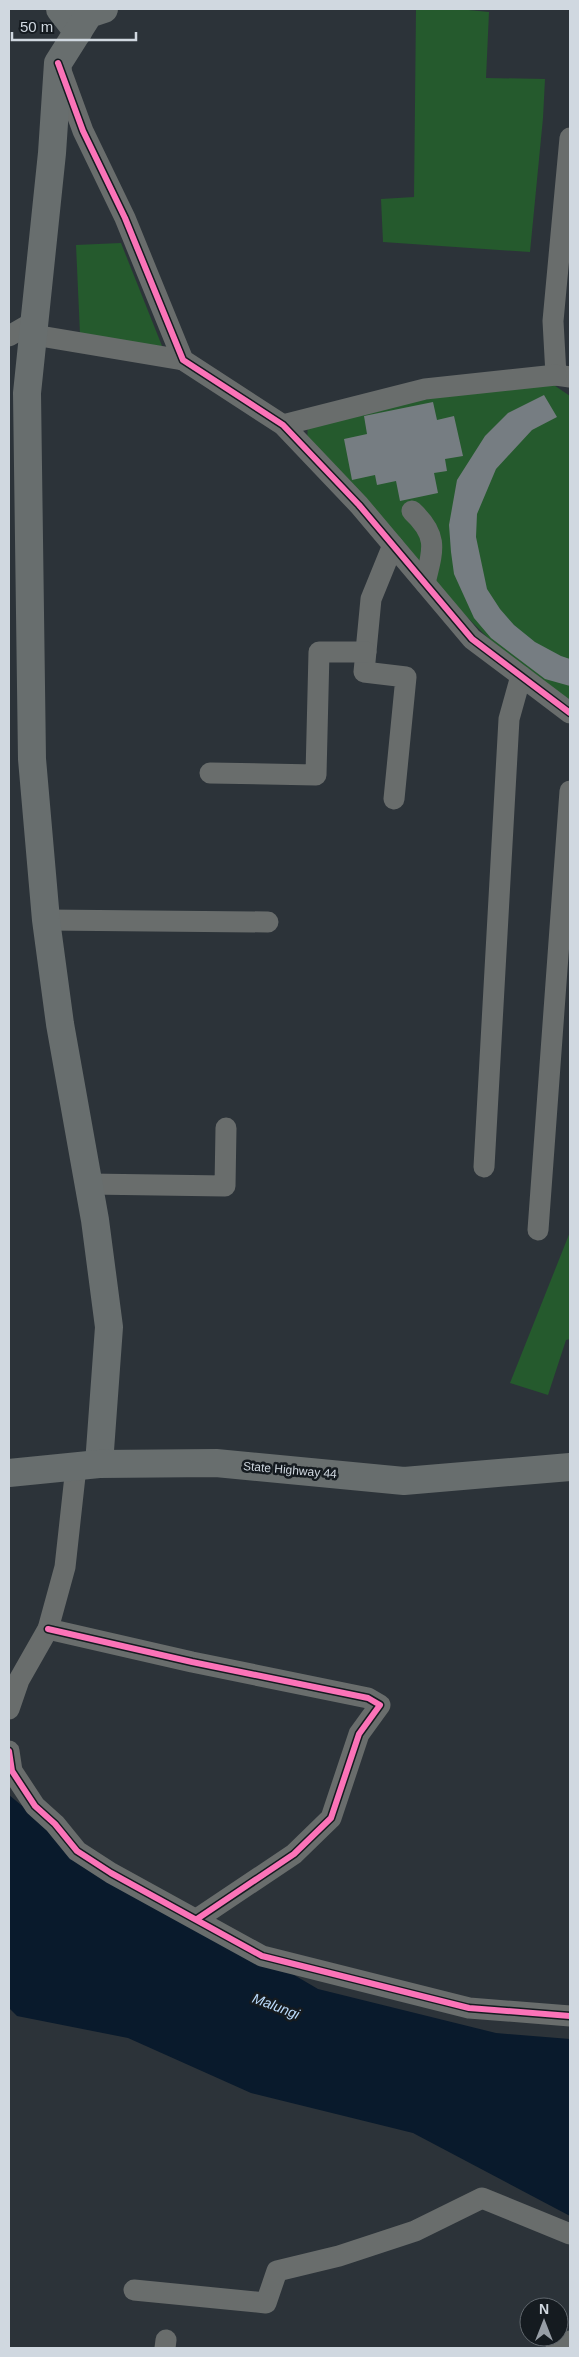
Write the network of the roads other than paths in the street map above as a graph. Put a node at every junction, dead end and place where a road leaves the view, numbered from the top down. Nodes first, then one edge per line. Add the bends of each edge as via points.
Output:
1 (60, 9) edge
2 (104, 9) edge
3 (78, 32) junction
4 (58, 63) junction
5 (570, 138) edge
6 (26, 331) edge
7 (182, 360) junction
8 (563, 376) edge
9 (284, 425) junction
10 (412, 510) dead end
11 (393, 545) junction
12 (425, 583) junction
13 (366, 652) junction
14 (521, 676) junction
15 (570, 713) edge
16 (210, 773) dead end
17 (570, 791) edge
18 (394, 799) dead end
19 (46, 920) junction
20 (268, 922) dead end
21 (226, 1128) dead end
22 (484, 1166) dead end
23 (88, 1184) junction
24 (538, 1230) dead end
25 (88, 1466) junction
26 (570, 1467) edge
27 (9, 1473) edge
28 (48, 1629) junction
29 (9, 1709) edge
30 (9, 1751) edge
31 (197, 1919) junction
32 (570, 2016) edge
33 (570, 2234) edge
34 (134, 2290) dead end
35 (570, 2341) edge
36 (556, 2348) edge

1 - 3 main road
2 - 3 main road via 89,14
3 - 4 main road
4 - 6 main road via 52,153
4 - 7 street via 83,131 125,218
5 - 8 street via 553,321
6 - 7 street
6 - 19 main road via 32,759
7 - 9 street
8 - 9 street via 425,389
9 - 11 street
10 - 12 street via 431,534 431,558
11 - 12 street
11 - 13 street via 371,599
12 - 14 street via 472,639
13 - 16 street via 319,652 316,775
13 - 18 street via 364,672 406,678
14 - 15 street
14 - 22 street via 509,719
17 - 24 street
19 - 20 street
19 - 23 main road via 60,1024
21 - 23 street via 226,1186
23 - 25 main road via 109,1327
25 - 26 main road, State Highway 44 via 216,1463 404,1481
25 - 27 main road, State Highway 44
25 - 28 street
28 - 29 street via 19,1680
28 - 31 street via 368,1698 380,1705 359,1734 331,1818 294,1854
30 - 31 street via 12,1771 35,1806 77,1851
31 - 32 street via 262,1956 469,2008
33 - 34 street via 482,2198 416,2231 339,2256 277,2271 266,2303
35 - 36 street

